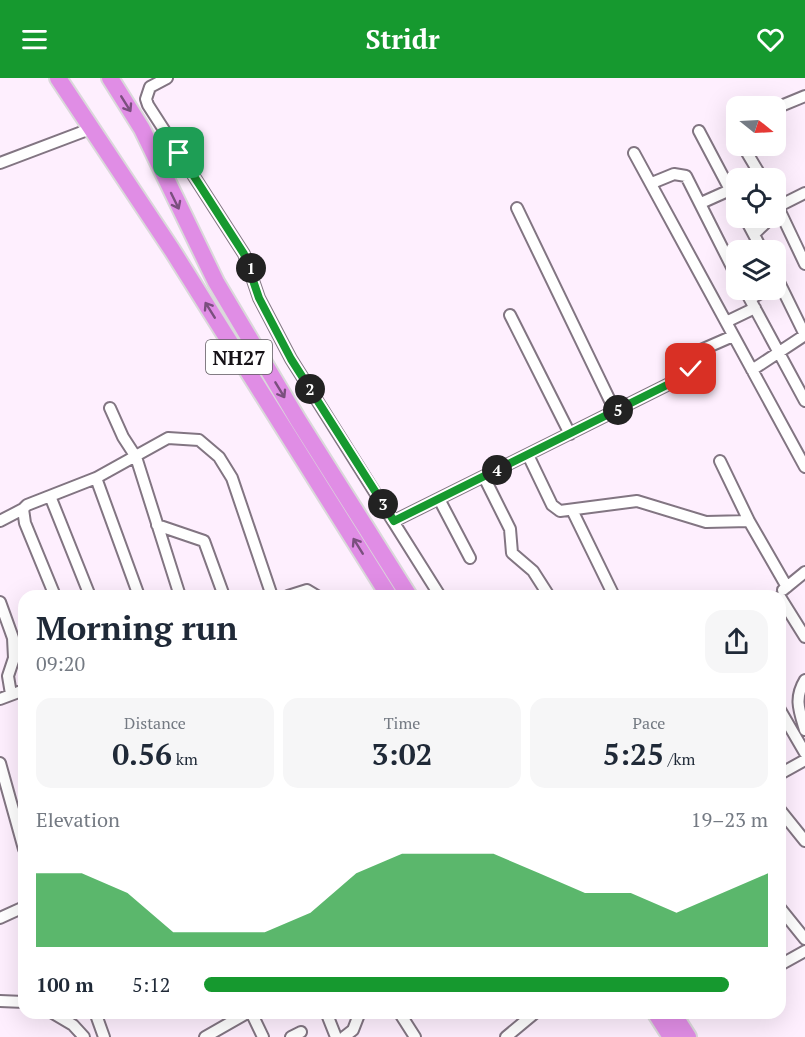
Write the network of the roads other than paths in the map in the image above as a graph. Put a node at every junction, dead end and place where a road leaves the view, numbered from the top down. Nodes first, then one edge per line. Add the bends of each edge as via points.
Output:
1 (58, 78) edge
2 (110, 78) edge
3 (167, 78) edge
4 (805, 96) edge
5 (786, 104) edge
6 (88, 125) junction
7 (699, 131) dead end
8 (634, 153) dead end
9 (0, 163) edge
10 (726, 182) edge
11 (652, 183) junction
12 (726, 192) edge
13 (805, 193) edge
14 (701, 202) junction
15 (786, 202) edge
16 (517, 208) dead end
17 (786, 227) edge
18 (751, 228) edge
19 (760, 228) edge
20 (754, 234) junction
21 (757, 240) edge
22 (726, 256) edge
23 (805, 264) edge
24 (786, 298) edge
25 (749, 300) edge
26 (751, 300) edge
27 (510, 315) dead end
28 (726, 322) junction
29 (805, 335) edge
30 (733, 336) junction
31 (779, 353) junction
32 (752, 370) junction
33 (805, 401) edge
34 (110, 408) dead end
35 (615, 411) junction
36 (570, 434) junction
37 (528, 455) junction
38 (136, 457) junction
39 (720, 461) dead end
40 (804, 461) edge
41 (484, 477) junction
42 (96, 478) junction
43 (50, 496) junction
44 (439, 499) junction
45 (23, 509) junction
46 (572, 510) junction
47 (0, 521) edge
48 (394, 521) junction
49 (748, 521) junction
50 (157, 525) junction
51 (470, 558) dead end
52 (805, 572) edge
53 (53, 590) edge
54 (88, 590) edge
55 (137, 590) edge
56 (178, 590) edge
57 (222, 590) edge
58 (270, 590) edge
59 (385, 590) edge
60 (405, 590) edge
61 (436, 590) edge
62 (545, 590) edge
63 (611, 590) edge
64 (778, 590) edge
65 (785, 590) edge
66 (0, 602) edge
67 (786, 604) edge
68 (805, 637) edge
69 (805, 680) edge
70 (18, 692) edge
71 (11, 694) junction
72 (0, 699) edge
73 (786, 721) edge
74 (805, 730) edge
75 (805, 754) edge
76 (0, 763) edge
77 (786, 769) edge
78 (786, 818) edge
79 (18, 828) edge
80 (805, 841) edge
81 (18, 910) edge
82 (786, 915) edge
83 (0, 918) edge
84 (805, 920) edge
85 (798, 930) junction
86 (805, 939) edge
87 (805, 951) edge
88 (786, 962) edge
89 (0, 1001) edge
90 (18, 1002) edge
91 (64, 1019) edge
92 (98, 1019) edge
93 (237, 1019) edge
94 (254, 1019) edge
95 (329, 1019) edge
96 (358, 1019) edge
97 (403, 1019) edge
98 (528, 1019) edge
99 (659, 1019) edge
100 (676, 1019) edge
101 (84, 1037) edge
102 (104, 1037) edge
103 (205, 1037) edge
104 (263, 1037) edge
105 (336, 1037) edge
106 (344, 1037) edge
107 (415, 1037) edge
108 (506, 1037) edge
109 (670, 1037) edge
110 (688, 1037) edge

1 - 6 highway, NH27
2 -> 60 highway, NH27 via 142,129 216,282
3 - 48 street via 150,87 148,105 244,254 259,298 291,359
4 - 5 street
6 - 9 street
59 -> 6 highway, NH27 via 172,250
7 - 10 street
8 - 11 street
11 - 14 street via 680,173 690,181
11 - 28 street
12 - 14 street
13 - 15 street
14 - 22 street
16 - 35 street
17 - 23 street
18 - 20 street
19 - 20 street
20 - 21 street
24 - 29 street
25 - 28 street
26 - 31 street
27 - 36 street
28 - 30 street
29 - 31 street
30 - 32 street
30 - 35 street via 701,350 688,374
31 - 32 street
31 - 33 street
32 - 40 street
34 - 38 street
35 - 36 street
36 - 37 street
37 - 41 street
37 - 46 street via 552,505 560,511
38 - 42 street
38 - 50 street
38 - 58 street via 168,438 199,440 212,449 232,478
39 - 49 street
41 - 44 street
41 - 62 street via 510,529 513,553
42 - 43 street
42 - 55 street
43 - 45 street
43 - 54 street
44 - 48 street
44 - 51 street
45 - 47 street
45 - 53 street
46 - 49 street via 637,501 706,522
46 - 63 street
48 - 61 street
49 - 64 street
50 - 56 street
50 - 57 street via 204,542
52 - 65 street
66 - 71 street via 13,638 14,658 8,676
67 - 68 street
69 - 74 street via 797,702
70 - 71 street
71 - 72 street
73 - 75 street
75 - 77 street
76 - 79 street
78 - 80 street
81 - 83 street
82 - 85 street
84 - 85 street
85 - 86 street
87 - 88 street
89 - 90 street
91 - 101 street
92 - 102 street
93 - 103 street
94 - 104 street
95 - 105 street
96 - 106 street via 354,1030
97 - 107 street
98 - 108 street
99 - 109 highway
100 - 110 highway

